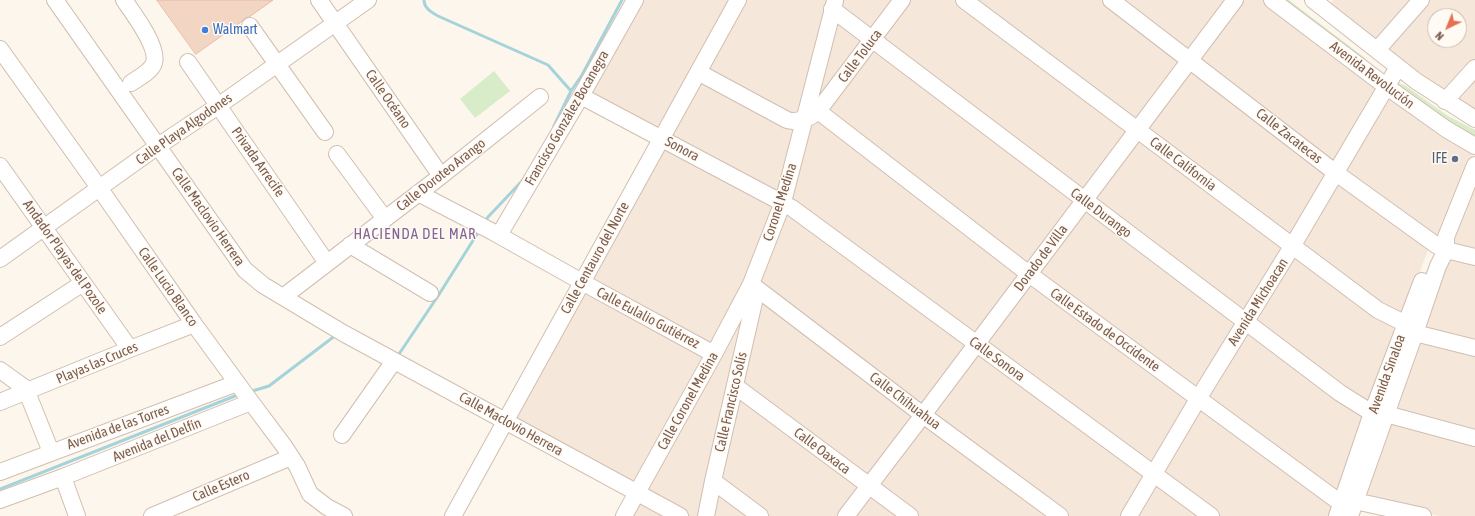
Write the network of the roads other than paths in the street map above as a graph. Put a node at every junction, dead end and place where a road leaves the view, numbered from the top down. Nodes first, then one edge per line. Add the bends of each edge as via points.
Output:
1 (55, 0) edge
2 (124, 0) edge
3 (319, 0) edge
4 (368, 0) edge
5 (635, 0) edge
6 (738, 0) edge
7 (902, 0) edge
8 (964, 0) edge
9 (1111, 0) edge
10 (1236, 0) edge
11 (1272, 0) edge
12 (1421, 0) edge
13 (1321, 2) edge
14 (833, 5) edge
15 (335, 24) junction
16 (250, 26) dead end
17 (872, 40) junction
18 (0, 50) edge
19 (1377, 50) junction
20 (1190, 60) junction
21 (188, 62) dead end
22 (276, 65) junction
23 (1398, 67) junction
24 (1475, 68) edge
25 (698, 72) junction
26 (131, 83) dead end
27 (1387, 87) junction
28 (581, 96) junction
29 (540, 97) dead end
30 (1445, 101) junction
31 (218, 106) junction
32 (811, 115) junction
33 (1475, 119) edge
34 (1137, 129) junction
35 (325, 132) dead end
36 (661, 138) junction
37 (158, 146) junction
38 (1475, 146) edge
39 (337, 154) dead end
40 (1475, 165) edge
41 (0, 166) edge
42 (1336, 173) junction
43 (441, 176) junction
44 (100, 189) junction
45 (418, 193) junction
46 (1084, 201) junction
47 (783, 202) junction
48 (385, 219) junction
49 (44, 228) junction
50 (491, 230) junction
51 (1442, 244) junction
52 (350, 245) junction
53 (1293, 245) junction
54 (1475, 257) edge
55 (0, 259) edge
56 (328, 263) junction
57 (1029, 274) junction
58 (582, 282) junction
59 (83, 283) junction
60 (754, 286) junction
61 (430, 293) dead end
62 (284, 296) junction
63 (1246, 321) junction
64 (194, 324) junction
65 (1410, 328) junction
66 (0, 337) edge
67 (977, 344) junction
68 (1475, 348) edge
69 (130, 349) junction
70 (714, 354) junction
71 (394, 360) junction
72 (0, 370) edge
73 (237, 383) junction
74 (735, 386) junction
75 (28, 392) junction
76 (1198, 399) junction
77 (0, 402) edge
78 (250, 402) junction
79 (1379, 414) junction
80 (923, 415) junction
81 (505, 421) junction
82 (342, 435) dead end
83 (1475, 438) edge
84 (51, 452) junction
85 (292, 457) junction
86 (0, 472) edge
87 (1155, 474) junction
88 (63, 477) junction
89 (713, 481) junction
90 (869, 486) junction
91 (637, 493) junction
92 (0, 500) edge
93 (1346, 509) edge
94 (77, 516) edge
95 (152, 516) edge
96 (344, 516) edge
97 (453, 516) edge
98 (624, 516) edge
99 (680, 516) edge
100 (706, 516) edge
101 (760, 516) edge
102 (846, 516) edge
103 (910, 516) edge
104 (1060, 516) edge
105 (1129, 516) edge
106 (1211, 516) edge
107 (1423, 516) edge

1 - 37 street, Calle Maclovio Herrera
2 - 26 street via 154,52 154,63 147,72
3 - 15 street, Calle Océano
4 - 15 street, Calle Playa Algodones
5 - 28 street, Francisco González Bocanegra
6 - 25 street, Calle Centauro del Norte
7 - 17 street, Calle Toluca
8 - 34 street, Calle California
9 - 20 street, Calle Zacatecas
10 - 20 street, Dorado de Villa
11 - 27 street, Avenida Revolución
12 - 19 street
13 - 19 street, Avenida Revolución
14 - 17 street, Calle Durango
14 - 32 street
15 - 22 street, Calle Playa Algodones
15 - 43 street, Calle Océano
16 - 22 street
17 - 32 street, Calle Toluca
17 - 46 street, Calle Durango
18 - 44 street, Calle Lucio Blanco
19 - 23 street, Avenida Revolución
20 - 34 street, Dorado de Villa
20 - 42 street, Calle Zacatecas
21 - 31 street, Privada Arrecife
22 - 31 street, Calle Playa Algodones
22 - 35 street
23 - 27 street, Avenida Michoacan
23 - 30 street, Avenida Revolución
24 - 30 street
25 - 32 street via 787,120 795,121
25 - 36 street, Calle Centauro del Norte
27 - 38 street, Avenida Revolución via 1446,129
27 - 42 street, Avenida Michoacan
28 - 36 street, Sonora
28 - 50 street, Francisco González Bocanegra
29 - 43 street, Calle Doroteo Arango
30 - 33 street, Avenida Revolución
31 - 37 street, Calle Playa Algodones
31 - 56 street, Privada Arrecife
32 - 47 street, Coronel Medina
32 - 57 street, Calle Estado de Occidente
34 - 46 street, Dorado de Villa
34 - 53 street, Calle California
36 - 47 street, Sonora
36 - 58 street, Calle Centauro del Norte
37 - 44 street, Calle Playa Algodones
37 - 62 street, Calle Maclovio Herrera via 245,270 257,281
39 - 48 street
40 - 51 street, Avenida Sinaloa
41 - 49 street, Andador Playas del Pozole
42 - 51 street, Calle Zacatecas
42 - 53 street, Avenida Michoacan
43 - 45 street, Calle Doroteo Arango
44 - 49 street, Calle Playa Algodones
44 - 64 street, Calle Lucio Blanco
45 - 48 street, Calle Doroteo Arango
45 - 50 street, Calle Eulalio Gutiérrez
46 - 57 street, Dorado de Villa
46 - 63 street, Calle Durango
47 - 60 street, Coronel Medina
47 - 67 street, Calle Sonora
48 - 52 street, Calle Doroteo Arango
49 - 55 street, Calle Playa Algodones
49 - 59 street, Andador Playas del Pozole
50 - 58 street, Calle Eulalio Gutiérrez
51 - 54 street, Calle Zacatecas
51 - 65 street, Avenida Sinaloa
52 - 56 street, Calle Doroteo Arango
52 - 61 street
53 - 63 street, Avenida Michoacan
53 - 65 street, Calle California via 1378,310
56 - 62 street, Calle Doroteo Arango
57 - 67 street, Dorado de Villa
57 - 76 street, Calle Estado de Occidente
58 - 70 street, Calle Eulalio Gutiérrez
58 - 81 street, Calle Centauro del Norte
59 - 66 street
59 - 69 street, Andador Playas del Pozole
60 - 70 street, Calle Coronel Medina
60 - 74 street, Calle Francisco Solís
60 - 80 street, Calle Chihuahua
62 - 71 street, Calle Maclovio Herrera via 338,330
63 - 76 street, Avenida Michoacan
63 - 79 street, Calle Durango via 1340,393
64 - 69 street, Playas las Cruces
64 - 73 street, Calle Lucio Blanco
65 - 68 street, Calle California
65 - 79 street, Avenida Sinaloa
67 - 80 street, Dorado de Villa
67 - 87 street, Calle Sonora
69 - 75 street, Playas las Cruces
70 - 91 street, Calle Coronel Medina
71 - 81 street, Calle Maclovio Herrera
71 - 82 street
72 - 75 street
73 - 78 street, Calle Lucio Blanco
73 - 84 street, Avenida de las Torres
74 - 89 street, Calle Francisco Solís
74 - 90 street, Calle Oaxaca
75 - 77 street, Playas las Cruces
75 - 84 street
76 - 87 street, Avenida Michoacan
76 - 93 street, Calle Estado de Occidente
78 - 85 street, Calle Lucio Blanco
78 - 88 street, Avenida del Delfín
79 - 83 street, Calle Durango
79 - 93 street, Avenida Sinaloa
80 - 90 street, Dorado de Villa
80 - 104 street, Calle Chihuahua
81 - 91 street, Calle Maclovio Herrera
81 - 97 street, Calle Centauro del Norte
84 - 86 street, Avenida de las Torres
85 - 95 street, Calle Estero
85 - 96 street, Calle Lucio Blanco via 310,494
87 - 105 street, Avenida Michoacan
87 - 106 street, Calle Sonora
88 - 92 street
88 - 94 street
89 - 100 street, Calle Francisco Solís
89 - 101 street
90 - 102 street, Dorado de Villa
90 - 103 street, Calle Oaxaca
91 - 98 street, Calle Coronel Medina
91 - 99 street, Calle Maclovio Herrera
93 - 107 street, Calle Estado de Occidente

